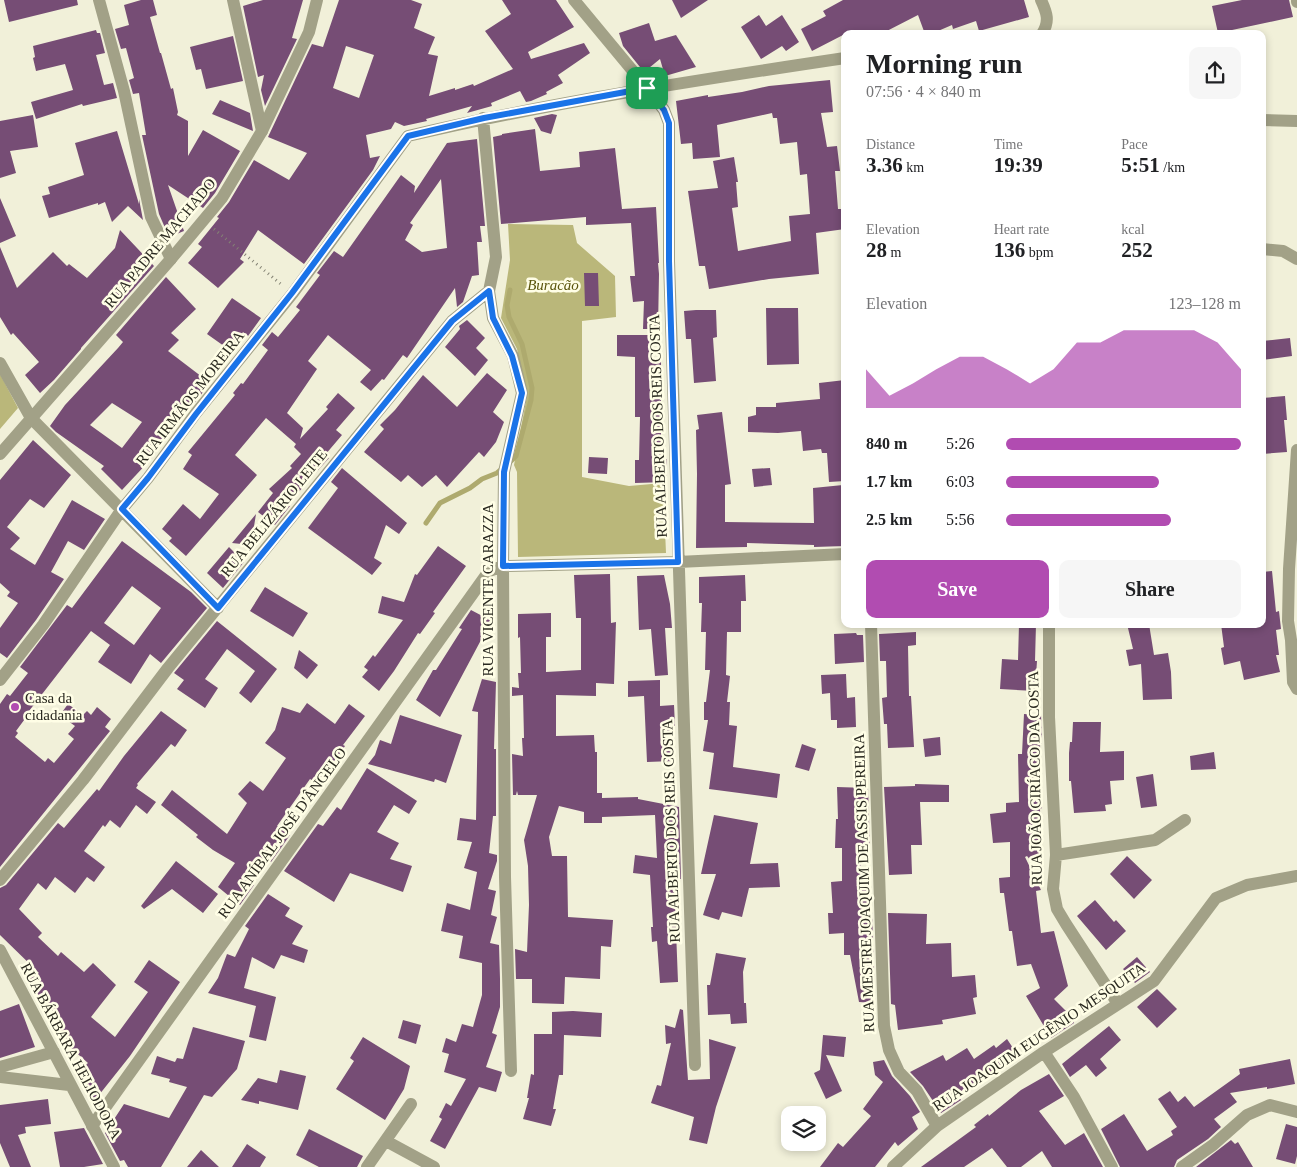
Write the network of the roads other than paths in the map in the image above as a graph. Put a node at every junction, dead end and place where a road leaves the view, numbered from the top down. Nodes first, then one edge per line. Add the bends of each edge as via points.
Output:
1 (99, 0) edge
2 (233, 0) edge
3 (317, 0) edge
4 (574, 0) edge
5 (1041, 0) edge
6 (1044, 30) edge
7 (841, 59) edge
8 (647, 88) junction
9 (484, 118) junction
10 (1266, 120) edge
11 (1297, 121) edge
12 (262, 131) junction
13 (1266, 249) edge
14 (171, 259) junction
15 (1297, 259) edge
16 (489, 291) junction
17 (0, 363) edge
18 (31, 418) junction
19 (1297, 450) edge
20 (0, 454) edge
21 (122, 509) junction
22 (841, 554) edge
23 (678, 562) junction
24 (503, 566) junction
25 (218, 608) junction
26 (871, 628) edge
27 (1049, 628) edge
28 (1294, 640) edge
29 (0, 680) edge
30 (1297, 689) edge
31 (1185, 820) dead end
32 (1056, 855) junction
33 (1297, 876) edge
34 (0, 880) edge
35 (0, 950) edge
36 (1118, 1004) junction
37 (54, 1052) junction
38 (1044, 1052) junction
39 (695, 1064) dead end
40 (0, 1067) edge
41 (510, 1071) dead end
42 (0, 1077) edge
43 (69, 1085) junction
44 (411, 1104) dead end
45 (1297, 1112) edge
46 (92, 1126) junction
47 (937, 1126) junction
48 (386, 1141) junction
49 (114, 1167) edge
50 (367, 1167) edge
51 (434, 1167) edge
52 (893, 1167) edge
53 (1112, 1167) edge
54 (1182, 1167) edge

1 - 14 street via 124,91 151,217
2 - 12 street
3 - 12 street, RUA PADRE MACHADO via 309,32
4 - 8 street, RUA ALBERTO DOS REIS COSTA
5 - 6 street via 1048,18
7 - 8 street
8 - 9 street
8 - 23 street, RUA ALBERTO DOS REIS COSTA via 664,110 669,123 669,261
9 - 16 street, RUA VICENTE CARAZZA via 496,257
9 - 21 street, RUA IRMÃOS MOREIRA via 408,136 292,293
10 - 11 street
12 - 14 street, RUA PADRE MACHADO via 222,198
13 - 15 street via 1283,251
14 - 18 street, RUA PADRE MACHADO
16 - 24 street, RUA VICENTE CARAZZA via 493,318 512,356 522,393 504,472
16 - 25 street, RUA BELIZÁRIO LEITE via 452,321
17 - 18 street
18 - 20 street, RUA PADRE MACHADO
18 - 21 street
19 - 28 street via 1288,621
21 - 25 street
21 - 29 street, RUA IRMÃOS MOREIRA via 43,625
22 - 23 street
23 - 24 street
23 - 39 street, RUA ALBERTO DOS REIS COSTA
24 - 41 street, RUA VICENTE CARAZZA
24 - 46 street, RUA ANÍBAL JOSÉ D'ÂNGELO via 489,571
25 - 34 street, RUA BELIZÁRIO LEITE
26 - 47 street, RUA MESTRE JOAQUIM DE ASSIS PEREIRA via 884,1026 889,1050 899,1072 917,1090
27 - 32 street, RUA JOÃO CIRÍACO DA COSTA via 1049,717
28 - 30 street via 1293,682
31 - 32 street via 1155,840
32 - 36 street, RUA JOÃO CIRÍACO DA COSTA via 1053,889 1057,909
33 - 36 street, RUA JOAQUIM EUGÊNIO MESQUITA via 1247,885 1216,898 1154,981
35 - 37 street, RUA BÁRBARA HELIODORA
36 - 38 street, RUA JOAQUIM EUGÊNIO MESQUITA
37 - 40 street
37 - 43 street, RUA BÁRBARA HELIODORA
38 - 47 street, RUA JOAQUIM EUGÊNIO MESQUITA
38 - 53 street via 1074,1097
42 - 43 street
43 - 46 street, RUA BÁRBARA HELIODORA
44 - 48 street
45 - 54 street via 1270,1105 1247,1115
46 - 49 street, RUA BÁRBARA HELIODORA
47 - 52 street, RUA JOAQUIM EUGÊNIO MESQUITA
48 - 50 street
48 - 51 street

